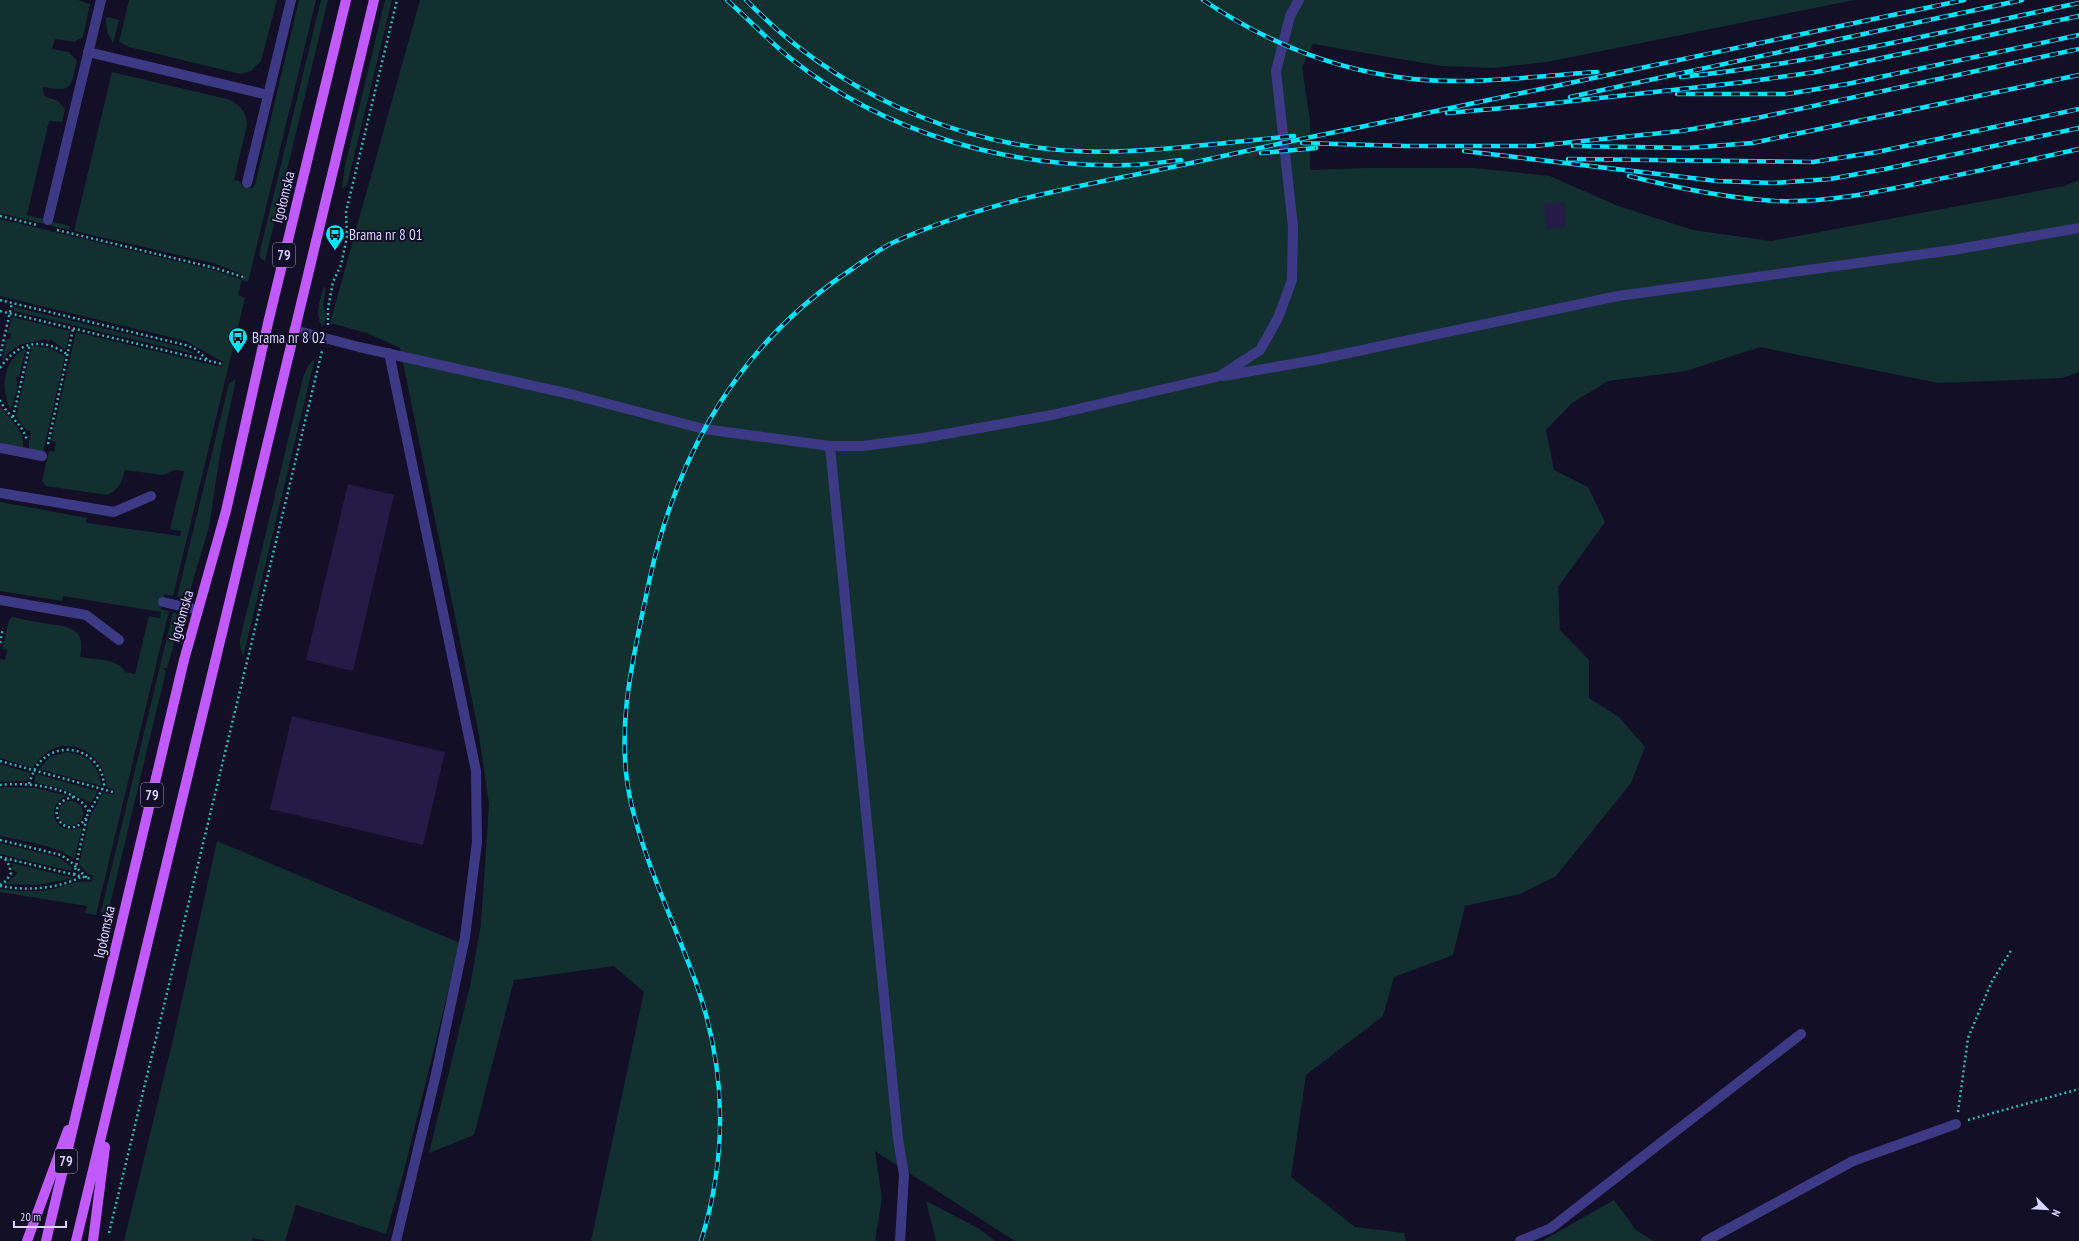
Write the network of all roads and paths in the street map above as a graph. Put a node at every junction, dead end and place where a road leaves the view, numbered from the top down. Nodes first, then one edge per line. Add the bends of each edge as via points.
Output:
1 (101, 0) edge
2 (291, 0) edge
3 (346, 0) edge
4 (374, 0) edge
5 (397, 0) edge
6 (1300, 0) edge
7 (88, 52) junction
8 (268, 95) junction
9 (247, 183) dead end
10 (0, 216) edge
11 (47, 225) junction
12 (2079, 228) edge
13 (243, 277) dead end
14 (0, 300) edge
15 (12, 303) junction
16 (0, 311) edge
17 (10, 314) junction
18 (74, 329) junction
19 (294, 330) junction
20 (328, 331) dead end
21 (30, 344) junction
22 (322, 352) dead end
23 (389, 353) junction
24 (68, 355) junction
25 (0, 356) edge
26 (209, 361) junction
27 (222, 364) dead end
28 (0, 368) edge
29 (1220, 376) junction
30 (0, 400) edge
31 (13, 417) junction
32 (830, 446) junction
33 (0, 448) edge
34 (26, 453) junction
35 (42, 456) joint
36 (0, 493) edge
37 (151, 496) dead end
38 (0, 600) edge
39 (163, 602) dead end
40 (198, 610) junction
41 (3, 628) dead end
42 (119, 640) dead end
43 (0, 643) edge
44 (0, 761) edge
45 (34, 771) junction
46 (29, 784) junction
47 (0, 785) edge
48 (103, 790) junction
49 (113, 792) dead end
50 (74, 797) junction
51 (89, 812) junction
52 (87, 816) junction
53 (0, 840) edge
54 (0, 857) edge
55 (4, 858) junction
56 (76, 866) junction
57 (74, 875) junction
58 (82, 877) junction
59 (87, 878) junction
60 (92, 880) dead end
61 (0, 886) edge
62 (2012, 949) dead end
63 (1801, 1034) dead end
64 (86, 1081) junction
65 (114, 1086) junction
66 (2079, 1089) edge
67 (1956, 1124) junction
68 (27, 1241) edge
69 (46, 1241) edge
70 (76, 1241) edge
71 (93, 1241) edge
72 (108, 1241) edge
73 (396, 1241) edge
74 (900, 1241) edge
75 (1520, 1241) edge
76 (1706, 1241) edge

1 - 7 lane
2 - 8 lane
3 - 40 main road, Igołomska / 79 via 261,352 226,511
4 - 19 main road, 79
5 - 20 path via 346,212 347,237 341,265 333,282 328,308
6 - 29 lane via 1290,16 1276,71 1293,227 1292,280 1278,318 1260,350
7 - 8 lane
7 - 11 lane
8 - 9 lane
10 - 11 path
11 - 13 path
12 - 29 lane via 1953,250 1618,296 1315,360
14 - 15 path
15 - 17 path
15 - 26 path via 185,344
16 - 17 path
17 - 18 path
17 - 25 path
18 - 24 path
18 - 26 path
19 - 23 lane
19 - 65 main road, 79
21 - 24 path via 49,345
21 - 28 path via 14,351
21 - 31 path
22 - 72 path
23 - 32 lane via 570,394 704,429
23 - 73 lane via 476,771 477,842 465,938
24 - 35 path via 45,456
26 - 27 path
29 - 32 lane via 1052,415 923,438 863,446
30 - 31 path
31 - 34 path via 25,434
32 - 74 lane via 897,1131 904,1175
33 - 34 lane
34 - 35 lane
36 - 37 lane via 114,512
38 - 42 lane via 86,615
39 - 40 lane
40 - 64 main road, Igołomska / 79 via 136,860
41 - 43 path
44 - 45 path
45 - 46 path
45 - 48 path
45 - 48 path via 43,759 55,752 70,749 80,751 98,766 103,779
46 - 47 path
46 - 50 path via 54,789
48 - 49 path
48 - 51 path
50 - 51 path via 84,804
50 - 52 path via 59,805 56,812 58,820 64,826 73,828 82,823
51 - 52 path
52 - 56 path
53 - 56 path via 61,855
54 - 55 path
55 - 57 path
55 - 61 path via 11,873
56 - 57 path
56 - 59 path
57 - 58 path
58 - 59 path
58 - 61 path via 68,883 41,888 19,889
59 - 60 path
62 - 67 path via 1992,981 1968,1038
63 - 75 lane via 1551,1228
64 - 68 main road
64 - 69 main road, Igołomska / 79
65 - 70 main road, 79
65 - 71 main road
66 - 67 path
67 - 76 lane via 1853,1161

